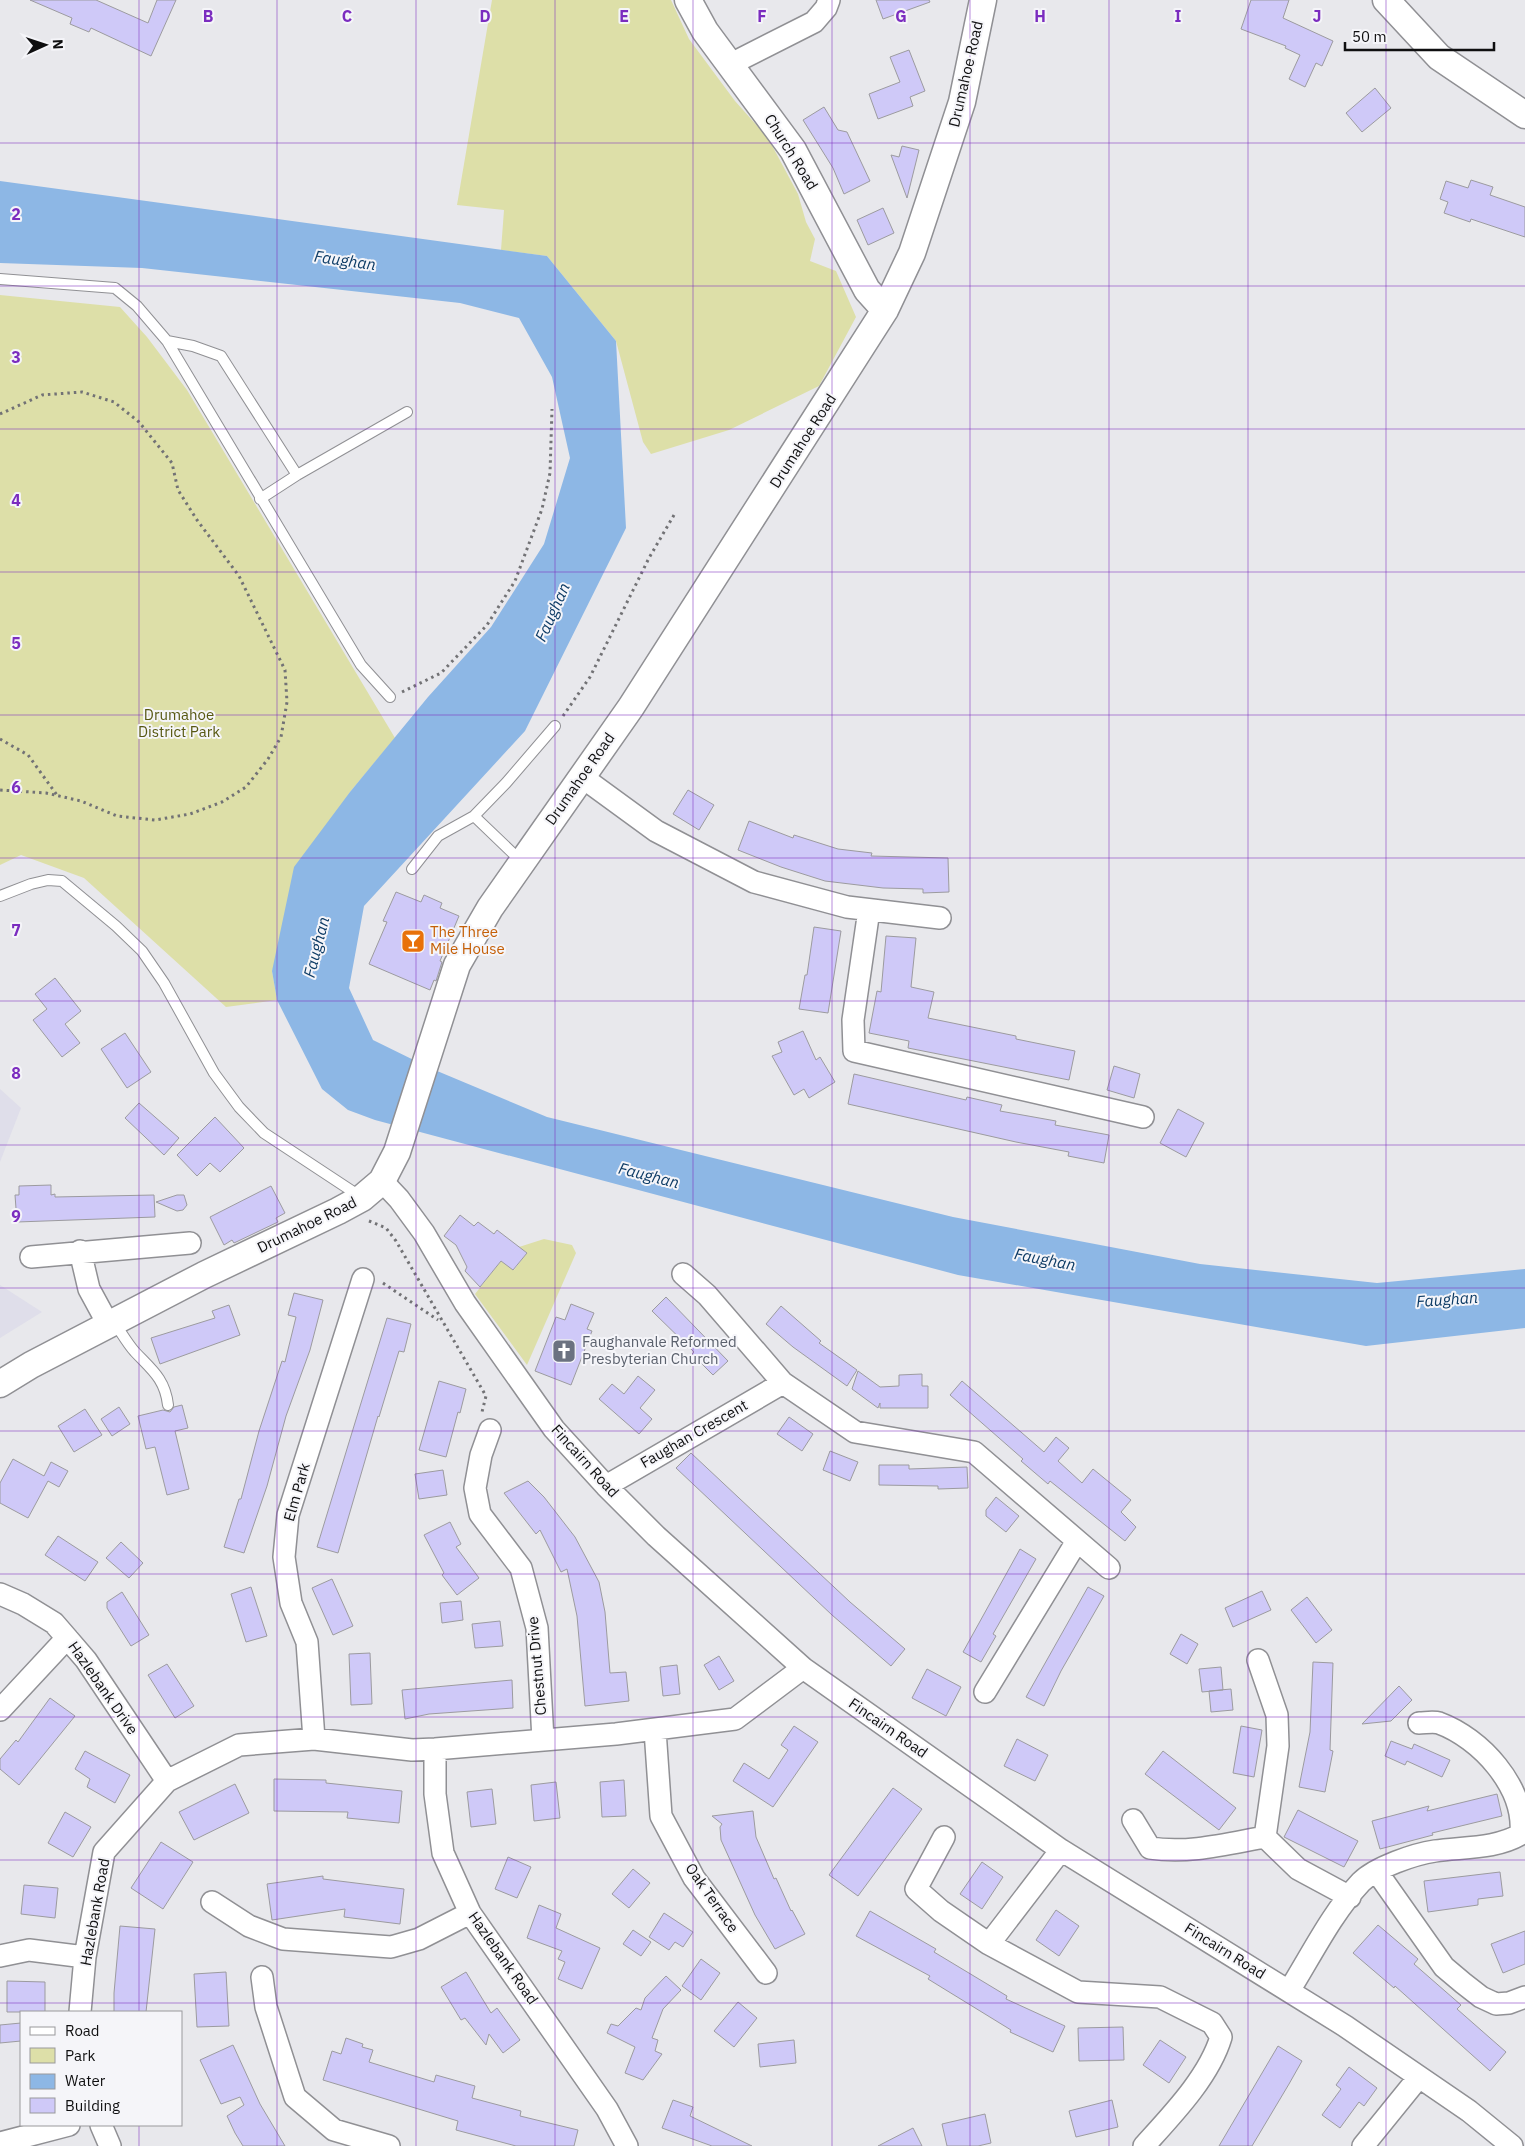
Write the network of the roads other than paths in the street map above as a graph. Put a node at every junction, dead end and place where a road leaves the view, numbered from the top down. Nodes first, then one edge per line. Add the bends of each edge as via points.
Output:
1 (688, 0) edge
2 (829, 0) edge
3 (983, 0) edge
4 (1386, 0) edge
5 (731, 64) junction
6 (1525, 115) edge
7 (0, 279) edge
8 (885, 310) junction
9 (167, 341) junction
10 (406, 412) dead end
11 (297, 475) junction
12 (260, 499) junction
13 (390, 697) road end
14 (555, 726) road end
15 (582, 777) junction
16 (474, 816) junction
17 (522, 862) junction
18 (412, 869) dead end
19 (0, 896) edge
20 (869, 910) junction
21 (940, 918) dead end
22 (1143, 1117) dead end
23 (382, 1181) junction
24 (362, 1198) junction
25 (190, 1243) dead end
26 (80, 1251) junction
27 (31, 1257) dead end
28 (683, 1274) dead end
29 (363, 1279) road end
30 (111, 1323) junction
31 (783, 1383) junction
32 (0, 1384) edge
33 (168, 1405) dead end
34 (490, 1430) road end
35 (606, 1486) junction
36 (1077, 1541) junction
37 (1109, 1568) dead end
38 (0, 1594) edge
39 (67, 1638) junction
40 (1258, 1660) dead end
41 (803, 1668) junction
42 (985, 1692) dead end
43 (0, 1710) edge
44 (1419, 1723) dead end
45 (655, 1730) junction
46 (314, 1739) junction
47 (543, 1740) junction
48 (435, 1749) junction
49 (167, 1781) junction
50 (1133, 1820) dead end
51 (944, 1837) dead end
52 (1265, 1838) junction
53 (1061, 1850) junction
54 (1377, 1872) junction
55 (1350, 1897) junction
56 (212, 1902) dead end
57 (470, 1913) junction
58 (990, 1944) junction
59 (0, 1956) edge
60 (85, 1956) junction
61 (766, 1973) dead end
62 (262, 1977) dead end
63 (1289, 1991) junction
64 (1525, 1997) edge
65 (80, 2011) edge
66 (1419, 2077) junction
67 (65, 2126) edge
68 (101, 2126) edge
69 (0, 2143) edge
70 (110, 2146) edge
71 (389, 2146) edge
72 (627, 2146) edge
73 (1144, 2146) edge
74 (1363, 2146) edge
75 (1512, 2146) edge

1 - 5 street, Church Road via 705,31
2 - 5 street via 814,22
3 - 8 street, Drumahoe Road via 962,102 912,253
4 - 6 street via 1439,57
5 - 8 street, Church Road via 793,150 867,290
7 - 9 lane via 115,288 137,306
8 - 15 street, Drumahoe Road via 729,557
9 - 11 lane via 221,356
9 - 12 lane
10 - 11 lane
11 - 12 lane
12 - 13 lane via 361,665
14 - 16 lane
15 - 17 street, Drumahoe Road
15 - 20 street via 656,831 754,882
16 - 17 lane
16 - 18 lane via 438,836
17 - 23 street, Drumahoe Road via 490,908 457,965 397,1152
19 - 24 lane via 48,880 62,881 80,896 142,951 164,983 214,1074 239,1107 264,1133
20 - 21 street
20 - 22 street via 853,1020 854,1051
23 - 24 street, Drumahoe Road
23 - 35 street, Fincairn Road via 424,1233 465,1303 554,1429
24 - 30 street, Drumahoe Road
25 - 26 street
26 - 27 street
26 - 30 street via 89,1289
28 - 31 street via 707,1295
29 - 46 street, Elm Park via 288,1515 284,1557 291,1603 307,1642
30 - 32 street, Drumahoe Road via 31,1364
30 - 33 lane via 154,1369 166,1392
31 - 35 street, Faughan Crescent
31 - 36 street via 854,1432 974,1452
34 - 47 street, Chestnut Drive via 475,1488 480,1514 521,1568 537,1628
35 - 41 street, Fincairn Road via 656,1536
36 - 37 street
36 - 42 street
38 - 39 street, Hazlebank Drive via 54,1623
39 - 43 street
39 - 49 street, Hazlebank Drive via 86,1660
40 - 52 street via 1277,1715 1278,1746
41 - 45 street, Hazlebank Road via 735,1719
41 - 53 street, Fincairn Road
44 - 54 street via 1437,1722 1472,1742 1493,1761 1508,1781 1517,1802 1521,1834 1495,1844 1425,1852
45 - 47 street, Hazlebank Road
45 - 61 street, Oak Terrace via 661,1816 694,1878
46 - 48 street, Hazlebank Road via 412,1750
46 - 49 street, Hazlebank Road via 239,1745
47 - 48 street, Hazlebank Road
48 - 57 street, Hazlebank Road via 435,1794 443,1853
49 - 60 street, Hazlebank Road via 104,1852
50 - 52 street via 1150,1848 1167,1851 1188,1851
51 - 58 street via 916,1889 940,1911
52 - 55 street via 1298,1869
53 - 58 street
53 - 63 street, Fincairn Road
54 - 55 street via 1362,1881
54 - 64 street via 1444,1967 1481,1997 1496,2004
55 - 63 street
56 - 57 street via 249,1926 283,1939 390,1947 419,1939
57 - 72 street, Hazlebank Road via 607,2109
58 - 73 street via 1078,1992 1160,1997 1212,2023 1221,2037 1216,2051 1179,2108
59 - 60 street via 29,1950
60 - 65 street, Hazlebank Road
62 - 71 street via 275,2005 295,2097 334,2130
63 - 66 street, Fincairn Road
66 - 74 street
66 - 75 street, Fincairn Road
67 - 69 street
68 - 70 street

